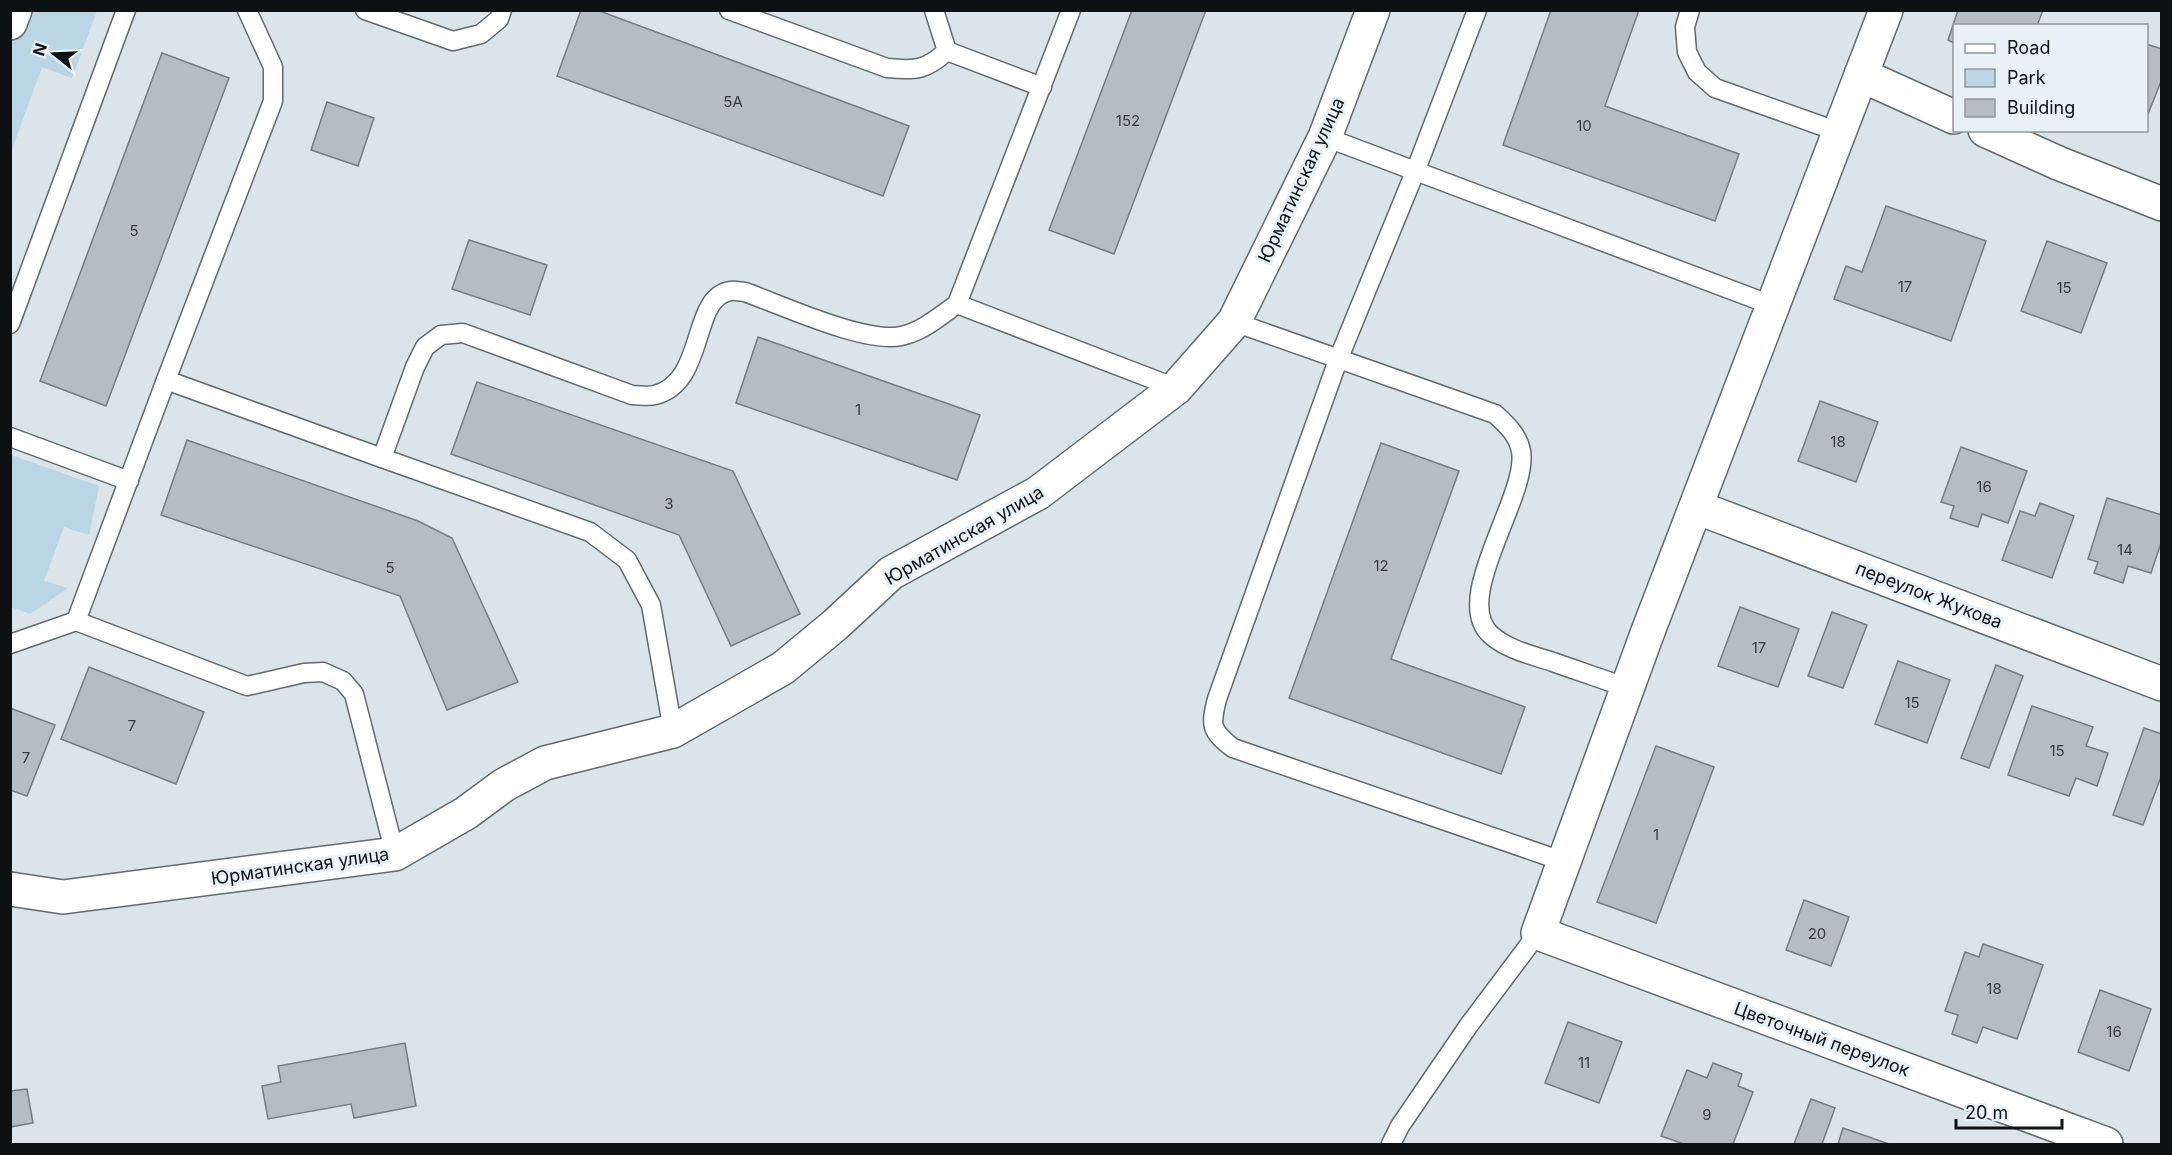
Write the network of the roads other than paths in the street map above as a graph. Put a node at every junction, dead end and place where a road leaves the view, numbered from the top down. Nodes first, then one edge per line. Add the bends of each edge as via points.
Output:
1 (15, 10) edge
2 (126, 10) edge
3 (247, 10) edge
4 (366, 10) edge
5 (502, 10) edge
6 (729, 10) edge
7 (934, 10) edge
8 (1071, 10) edge
9 (1373, 10) edge
10 (1477, 10) edge
11 (1690, 10) edge
12 (1886, 10) edge
13 (10, 23) edge
14 (947, 51) junction
15 (1861, 75) junction
16 (1042, 87) junction
17 (1953, 117) edge
18 (1839, 132) junction
19 (1989, 132) edge
20 (1324, 136) junction
21 (1416, 172) junction
22 (2162, 204) edge
23 (957, 304) junction
24 (1774, 306) junction
25 (1234, 322) junction
26 (10, 324) edge
27 (1338, 360) junction
28 (166, 380) junction
29 (1176, 388) junction
30 (10, 437) edge
31 (382, 458) junction
32 (129, 481) junction
33 (1696, 507) junction
34 (76, 621) junction
35 (10, 644) edge
36 (2162, 684) edge
37 (1627, 688) junction
38 (673, 731) junction
39 (394, 854) junction
40 (1565, 862) junction
41 (10, 889) edge
42 (1538, 933) junction
43 (1391, 1144) edge
44 (2106, 1144) edge

1 - 13 street
2 - 26 lane
3 - 28 lane via 273,68 273,101
4 - 5 lane via 453,41 481,34 499,19
6 - 14 lane via 887,68 908,70 932,64
7 - 14 lane
8 - 16 lane
9 - 20 street, Юрматинская улица
10 - 21 lane
11 - 18 lane via 1685,27 1687,52 1697,72 1715,88
12 - 15 street
14 - 16 lane
15 - 17 street
15 - 18 street
16 - 23 lane
18 - 24 street
19 - 22 street
20 - 21 lane
20 - 25 street, Юрматинская улица
21 - 24 lane
21 - 27 lane
23 - 29 lane
23 - 31 lane via 924,328 883,338 861,334 745,292 730,291 708,309 687,372 672,388 654,396 632,395 463,333 441,335 425,347 415,367
24 - 33 street
25 - 27 lane
25 - 29 street, Юрматинская улица
27 - 37 lane via 1495,414 1512,430 1521,452 1519,475 1480,587 1478,610 1488,633 1508,647
27 - 40 lane via 1217,699 1212,718 1218,736 1233,748
28 - 31 lane
28 - 32 lane
29 - 38 street, Юрматинская улица via 1038,493 891,573 783,668
30 - 32 lane
31 - 38 lane via 591,532 627,560 651,606
32 - 34 lane
33 - 36 street, переулок Жукова
33 - 37 street
34 - 35 lane
34 - 39 lane via 247,686 323,672 343,681 354,694
37 - 40 street
38 - 39 street, Юрматинская улица via 545,763
39 - 41 street, Юрматинская улица via 63,897
40 - 42 street
42 - 43 lane via 1468,1025
42 - 44 street, Цветочный переулок

